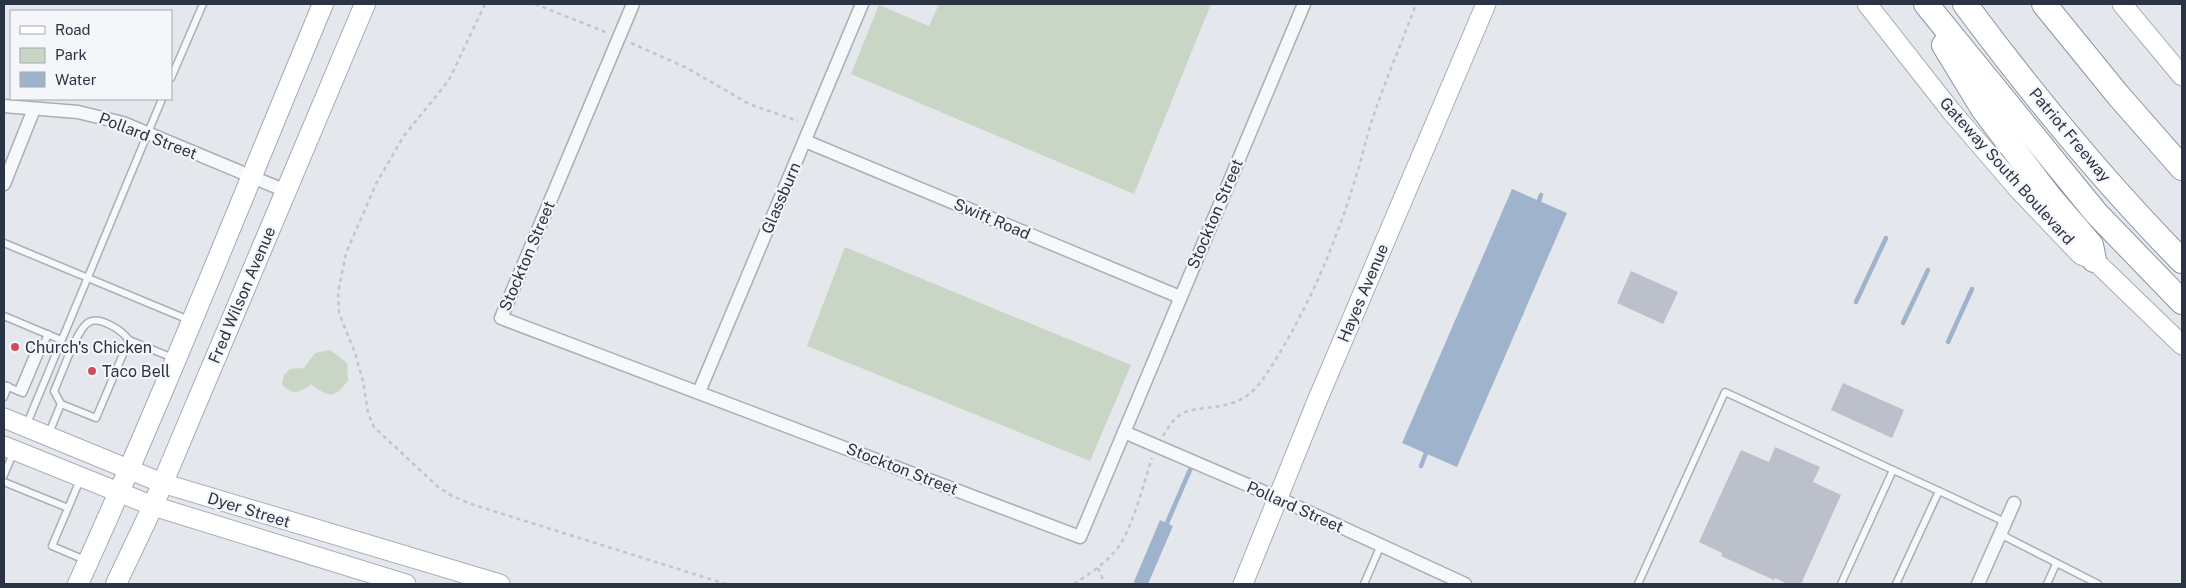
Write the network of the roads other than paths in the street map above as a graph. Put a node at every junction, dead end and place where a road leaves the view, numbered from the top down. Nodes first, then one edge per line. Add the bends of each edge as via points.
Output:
1 (203, 4) edge
2 (323, 4) edge
3 (365, 4) edge
4 (633, 4) edge
5 (862, 4) edge
6 (1304, 4) edge
7 (1486, 4) edge
8 (1867, 4) edge
9 (1917, 4) edge
10 (1926, 4) edge
11 (1965, 4) edge
12 (2044, 4) edge
13 (2122, 4) edge
14 (172, 76) edge
15 (2182, 76) edge
16 (162, 100) edge
17 (4, 106) edge
18 (34, 109) junction
19 (147, 134) junction
20 (805, 141) junction
21 (2182, 168) edge
22 (250, 176) junction
23 (4, 184) edge
24 (286, 191) junction
25 (4, 244) edge
26 (2094, 260) junction
27 (2182, 261) edge
28 (88, 277) junction
29 (1180, 297) junction
30 (2182, 302) edge
31 (4, 316) edge
32 (192, 321) junction
33 (48, 334) junction
34 (61, 340) junction
35 (129, 340) junction
36 (2182, 345) edge
37 (177, 360) junction
38 (6, 386) edge
39 (700, 392) junction
40 (4, 396) edge
41 (61, 404) junction
42 (4, 418) edge
43 (25, 427) junction
44 (1124, 432) junction
45 (48, 437) junction
46 (9, 448) edge
47 (1893, 470) junction
48 (129, 471) junction
49 (4, 475) edge
50 (81, 478) junction
51 (4, 482) edge
52 (162, 484) junction
53 (1939, 491) junction
54 (120, 494) junction
55 (1278, 498) junction
56 (2014, 503) dead end
57 (153, 506) junction
58 (68, 508) junction
59 (2006, 522) junction
60 (2000, 534) junction
61 (1381, 546) junction
62 (89, 562) junction
63 (2056, 564) junction
64 (78, 584) edge
65 (116, 584) edge
66 (406, 584) edge
67 (500, 584) edge
68 (1243, 584) edge
69 (1364, 584) edge
70 (1465, 584) edge
71 (1638, 584) edge
72 (1841, 584) edge
73 (1896, 584) edge
74 (1978, 584) edge
75 (2047, 584) edge
76 (2098, 584) edge

1 - 14 lane
2 - 22 main road
3 - 24 main road, Fred Wilson Avenue
4 - 39 street, Stockton Street via 502,318
5 - 20 street, Glassburn
6 - 29 street, Stockton Street
7 - 55 main road, Hayes Avenue
8 - 26 main road, Gateway South Boulevard via 1951,111 2019,190 2081,255
9 - 26 highway via 1984,109 2049,196 2091,244
10 - 30 highway via 2096,213
11 - 27 highway, Patriot Freeway via 2047,110
12 - 21 highway
13 - 15 main road
16 - 19 lane
17 - 18 street, Pollard Street
18 - 19 street, Pollard Street via 86,114 123,123
18 - 23 street
19 - 22 street, Pollard Street
19 - 28 lane
20 - 29 street, Swift Road
20 - 39 street, Glassburn
22 - 24 street, Pollard Street
22 - 32 main road
24 - 52 main road, Fred Wilson Avenue
25 - 28 lane
26 - 36 main road, Gateway South Boulevard
28 - 32 lane
28 - 34 lane
29 - 44 street, Stockton Street
31 - 33 lane
32 - 37 main road
33 - 34 lane
33 - 38 lane via 24,393
34 - 43 lane
35 - 37 lane
35 - 41 lane via 96,418
35 - 41 lane via 120,330 104,322 86,324 54,391
37 - 48 main road
38 - 40 lane
39 - 44 street, Stockton Street via 1080,537
41 - 45 lane
42 - 43 main road, Dyer Street
43 - 45 main road, Dyer Street
44 - 55 street, Pollard Street
45 - 48 main road, Dyer Street
46 - 49 lane
46 - 50 main road, Dyer Street
47 - 53 lane
47 - 71 lane via 1725,392
47 - 72 lane
48 - 52 main road, Dyer Street
48 - 54 main road
50 - 54 main road, Dyer Street
50 - 58 lane
51 - 58 lane
52 - 57 main road, Fred Wilson Avenue
52 - 67 main road, Dyer Street
53 - 59 lane
53 - 73 lane
54 - 57 main road, Dyer Street
54 - 62 main road
55 - 61 street, Pollard Street
55 - 68 main road, Hayes Avenue
56 - 59 street
57 - 65 main road, Fred Wilson Avenue
57 - 66 main road, Dyer Street
58 - 62 lane via 52,546
59 - 60 street
60 - 63 lane
60 - 74 street
61 - 69 lane
61 - 70 street, Pollard Street
62 - 64 main road
63 - 75 lane
63 - 76 lane

